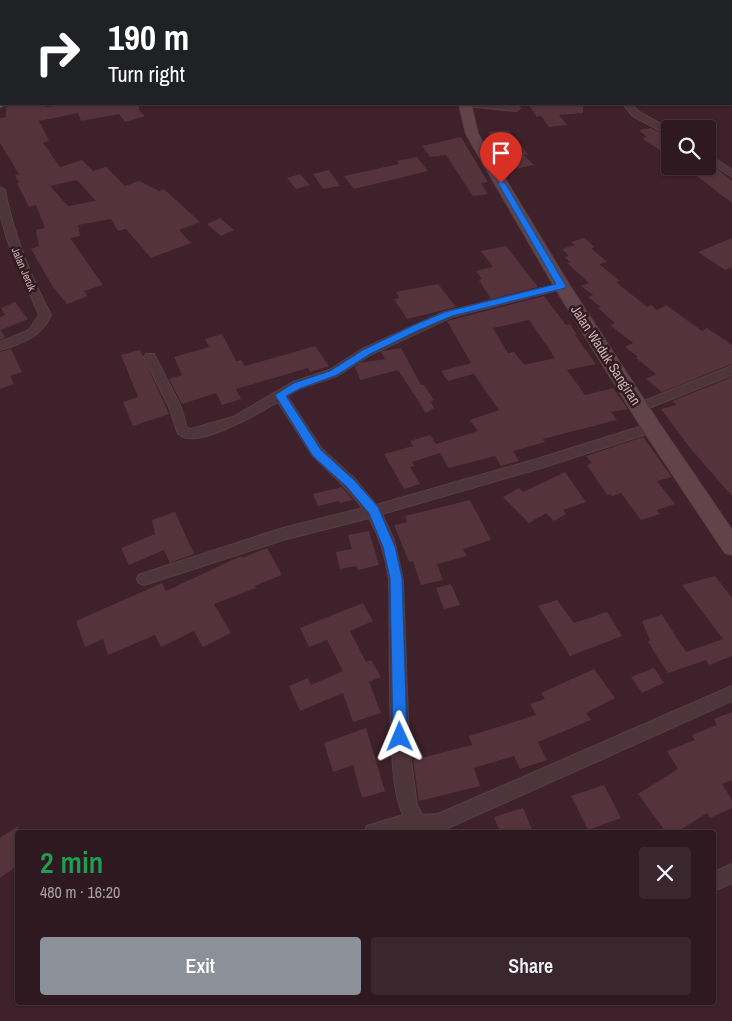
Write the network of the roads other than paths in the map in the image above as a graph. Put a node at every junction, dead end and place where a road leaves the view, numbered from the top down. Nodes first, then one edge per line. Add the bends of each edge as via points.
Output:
1 (465, 105) edge
2 (478, 105) edge
3 (628, 105) edge
4 (516, 108) dead end
5 (661, 128) edge
6 (716, 163) edge
7 (732, 174) edge
8 (0, 190) edge
9 (562, 286) junction
10 (0, 346) edge
11 (150, 357) dead end
12 (732, 370) edge
13 (280, 395) junction
14 (640, 407) junction
15 (652, 428) junction
16 (374, 510) junction
17 (732, 547) edge
18 (144, 579) dead end
19 (732, 693) edge
20 (415, 821) junction
21 (381, 830) edge
22 (732, 873) edge
23 (716, 881) edge

1 - 9 street, Jalan Waduk Sangiran via 472,134
2 - 4 street
3 - 5 street via 636,114
6 - 7 street
8 - 10 street, Jalan Jeruk via 9,230 45,315 35,332
9 - 13 street via 448,314 366,352 334,373 297,385
9 - 14 street, Jalan Waduk Sangiran
11 - 13 street via 175,408 182,431 190,434 237,420
12 - 14 street
13 - 16 street via 317,453
14 - 15 street, Jalan Waduk Sangiran
15 - 16 street
15 - 17 street, Jalan Waduk Sangiran
16 - 18 street via 282,534
16 - 20 street via 389,547 396,578 402,764 405,801
19 - 20 street via 439,823
20 - 21 street
22 - 23 street

